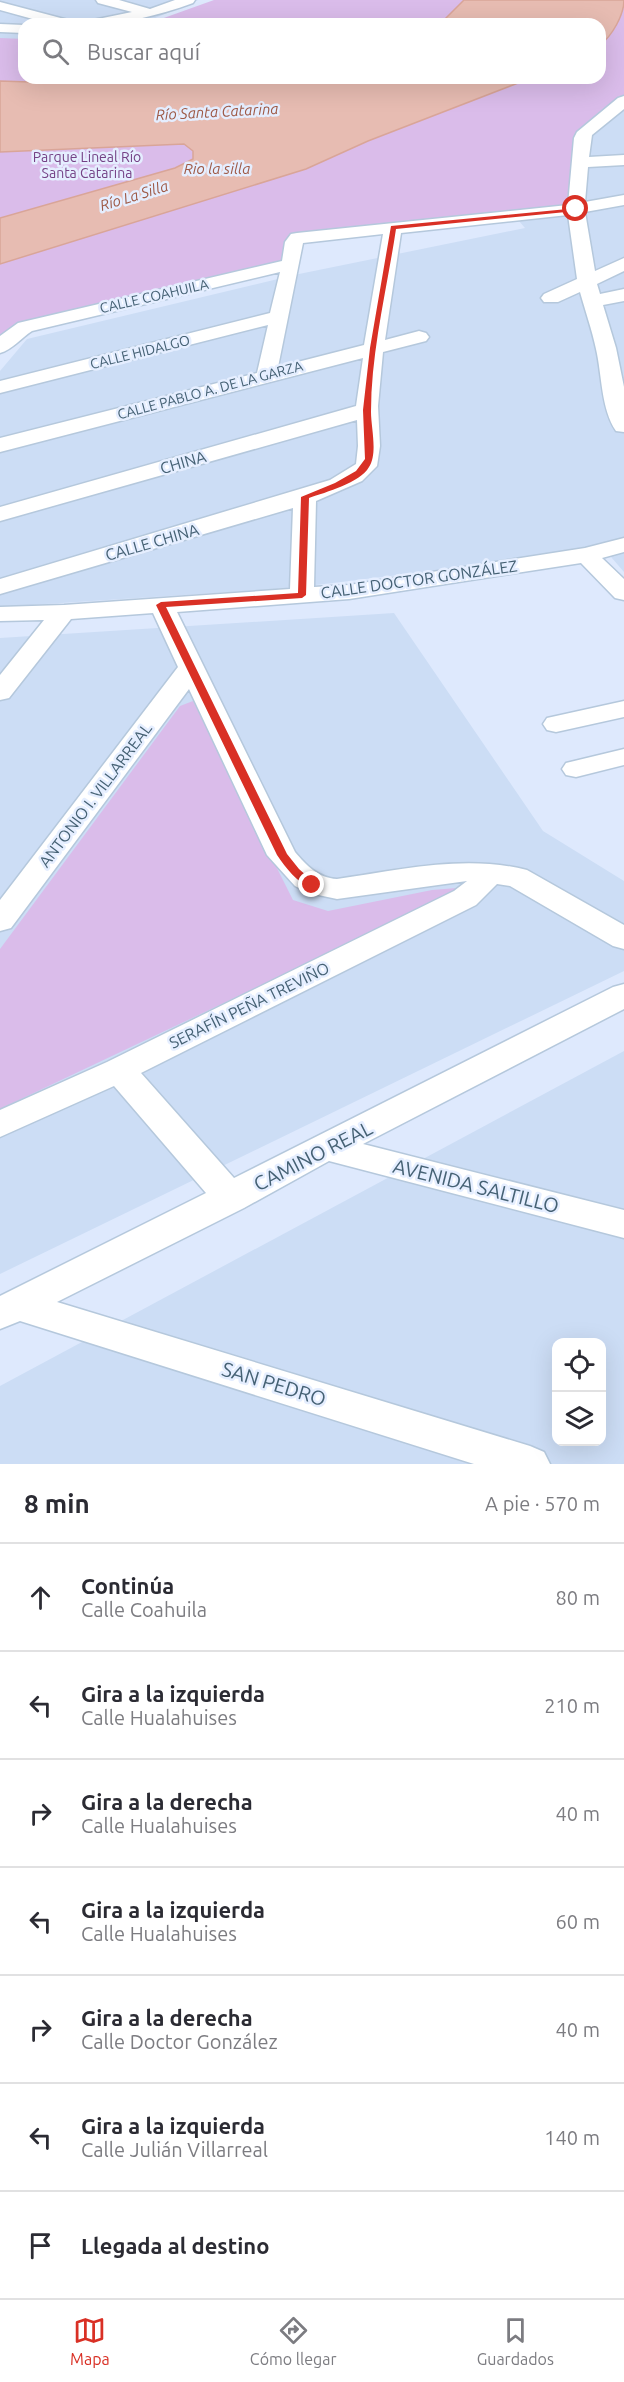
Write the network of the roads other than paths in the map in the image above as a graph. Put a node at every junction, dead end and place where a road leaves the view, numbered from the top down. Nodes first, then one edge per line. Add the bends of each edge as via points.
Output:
1 (103, 0) edge
2 (188, 0) edge
3 (0, 6) edge
4 (151, 13) junction
5 (45, 18) edge
6 (125, 18) edge
7 (0, 28) edge
8 (18, 29) edge
9 (624, 101) edge
10 (624, 124) edge
11 (593, 126) junction
12 (624, 160) edge
13 (580, 162) junction
14 (624, 200) edge
15 (576, 209) junction
16 (393, 228) junction
17 (291, 264) junction
18 (624, 264) edge
19 (586, 282) junction
20 (624, 294) edge
21 (551, 298) dead end
22 (591, 301) junction
23 (280, 316) junction
24 (419, 337) dead end
25 (615, 346) edge
26 (0, 347) edge
27 (374, 348) junction
28 (266, 376) junction
29 (0, 387) edge
30 (620, 403) edge
31 (367, 410) junction
32 (624, 426) edge
33 (0, 445) edge
34 (305, 497) junction
35 (0, 514) edge
36 (624, 545) edge
37 (586, 555) junction
38 (0, 587) edge
39 (624, 593) edge
40 (302, 595) junction
41 (161, 605) junction
42 (64, 612) junction
43 (0, 614) edge
44 (190, 668) junction
45 (0, 692) edge
46 (624, 710) edge
47 (556, 724) dead end
48 (624, 757) edge
49 (576, 769) dead end
50 (486, 873) junction
51 (0, 921) edge
52 (624, 939) edge
53 (624, 995) edge
54 (119, 1070) junction
55 (0, 1124) edge
56 (328, 1148) junction
57 (231, 1198) junction
58 (624, 1224) edge
59 (8, 1309) edge
60 (530, 1464) edge

1 - 4 street
2 - 4 street
3 - 5 street
4 - 6 street
7 - 8 street
9 - 11 street
10 - 11 street
11 - 13 street via 582,138
12 - 13 street
13 - 15 street
14 - 15 street
15 - 16 street
15 - 19 street
16 - 17 street via 297,238
16 - 27 street
17 - 23 street
17 - 26 street, CALLE COAHUILA via 18,330
18 - 19 street
19 - 21 street
19 - 22 street
20 - 22 street
22 - 25 street
23 - 28 street
23 - 29 street, CALLE HIDALGO
24 - 27 street, CALLE PABLO A. DE LA GARZA
25 - 30 street
27 - 28 street, CALLE PABLO A. DE LA GARZA
27 - 31 street
28 - 33 street, CALLE PABLO A. DE LA GARZA
30 - 32 street
31 - 34 street, CALLE CHINA via 369,459 365,467 338,485
31 - 35 street, CHINA
34 - 38 street, CALLE CHINA
34 - 40 street
36 - 37 street, CALLE DOCTOR GONZÁLEZ
37 - 39 street
37 - 40 street, CALLE DOCTOR GONZÁLEZ via 349,592
40 - 41 street, CALLE DOCTOR GONZÁLEZ
41 - 42 street, CALLE DOCTOR GONZÁLEZ
41 - 44 street
42 - 43 street, CALLE DOCTOR GONZÁLEZ
42 - 45 street
44 - 50 street via 282,855 312,885 337,889 433,873
44 - 51 street, ANTONIO I. VILLARREAL
46 - 47 street
48 - 49 street
50 - 52 street via 517,877
50 - 54 street, SERAFÍN PEÑA TREVIÑO via 482,884 465,898
53 - 56 street, CAMINO REAL
54 - 55 street, SERAFÍN PEÑA TREVIÑO
54 - 57 street
56 - 57 street, CAMINO REAL
56 - 58 street, AVENIDA SALTILLO
57 - 59 street, CAMINO REAL
59 - 60 street, SAN PEDRO

